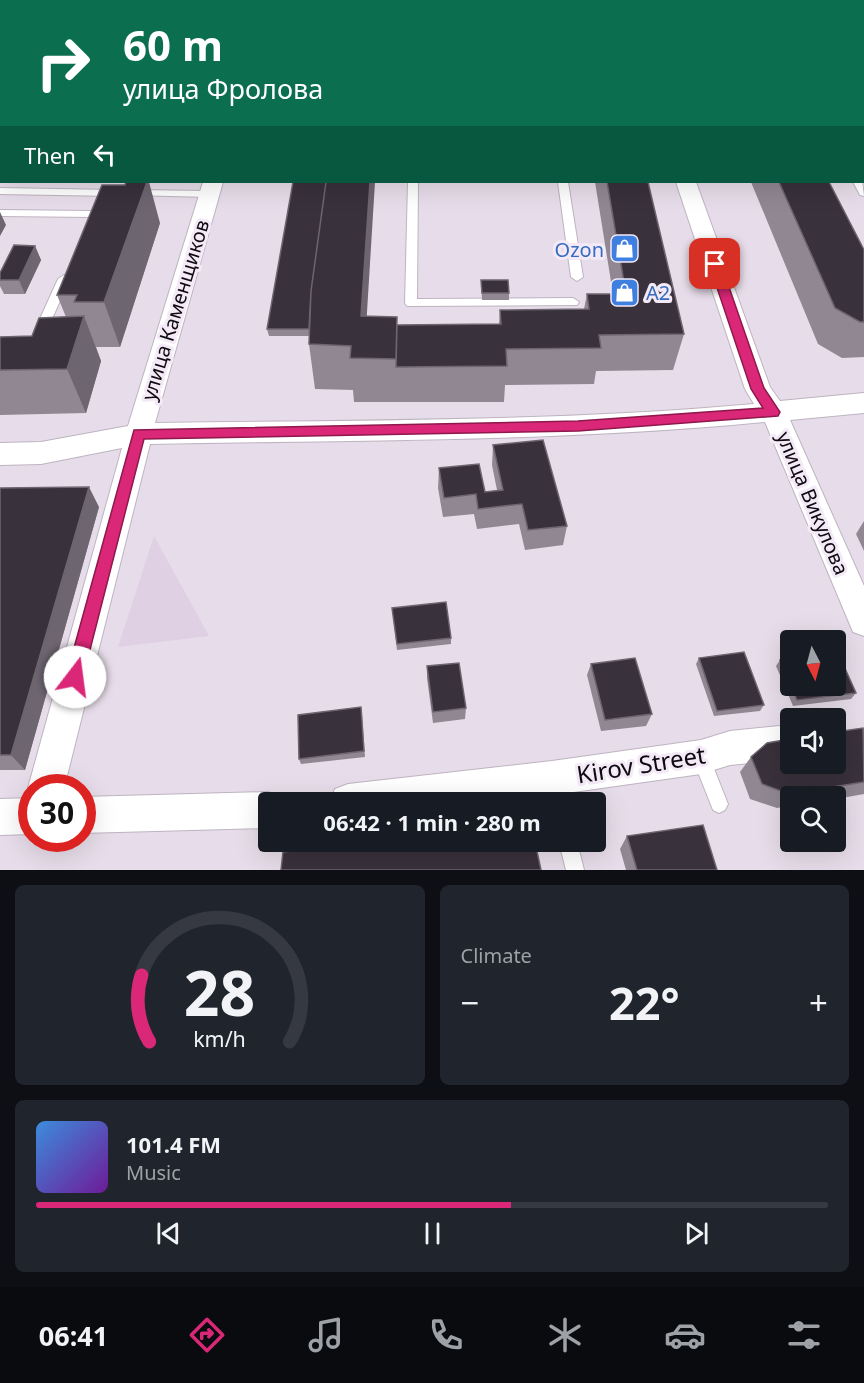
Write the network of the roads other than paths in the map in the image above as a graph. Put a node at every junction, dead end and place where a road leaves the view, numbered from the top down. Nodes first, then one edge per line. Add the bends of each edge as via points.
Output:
1 (413, 183) edge
2 (563, 183) edge
3 (686, 183) edge
4 (211, 188) edge
5 (0, 191) edge
6 (103, 192) junction
7 (0, 213) edge
8 (70, 266) edge
9 (577, 277) dead end
10 (573, 302) dead end
11 (33, 348) edge
12 (864, 404) edge
13 (773, 412) junction
14 (139, 434) junction
15 (0, 454) edge
16 (864, 622) edge
17 (780, 743) edge
18 (701, 757) junction
19 (50, 774) edge
20 (555, 791) edge
21 (536, 792) edge
22 (719, 804) dead end
23 (258, 810) edge
24 (96, 815) edge
25 (18, 816) edge
26 (0, 817) edge
27 (570, 852) edge
28 (575, 870) edge

1 - 10 lane via 411,303
2 - 9 lane
3 - 13 street, улица Викулова via 758,389
4 - 6 lane
4 - 14 street, улица Каменщиков
5 - 6 lane
6 - 7 lane via 91,219
8 - 11 lane
12 - 13 street
13 - 14 street via 578,426
13 - 16 street, улица Викулова
14 - 15 street via 41,453
14 - 19 street, улица Каменщиков
17 - 18 street, Kirov Street via 730,748
18 - 20 street, Kirov Street
18 - 22 lane
20 - 21 street, Kirov Street
23 - 24 street
25 - 26 street
27 - 28 lane

